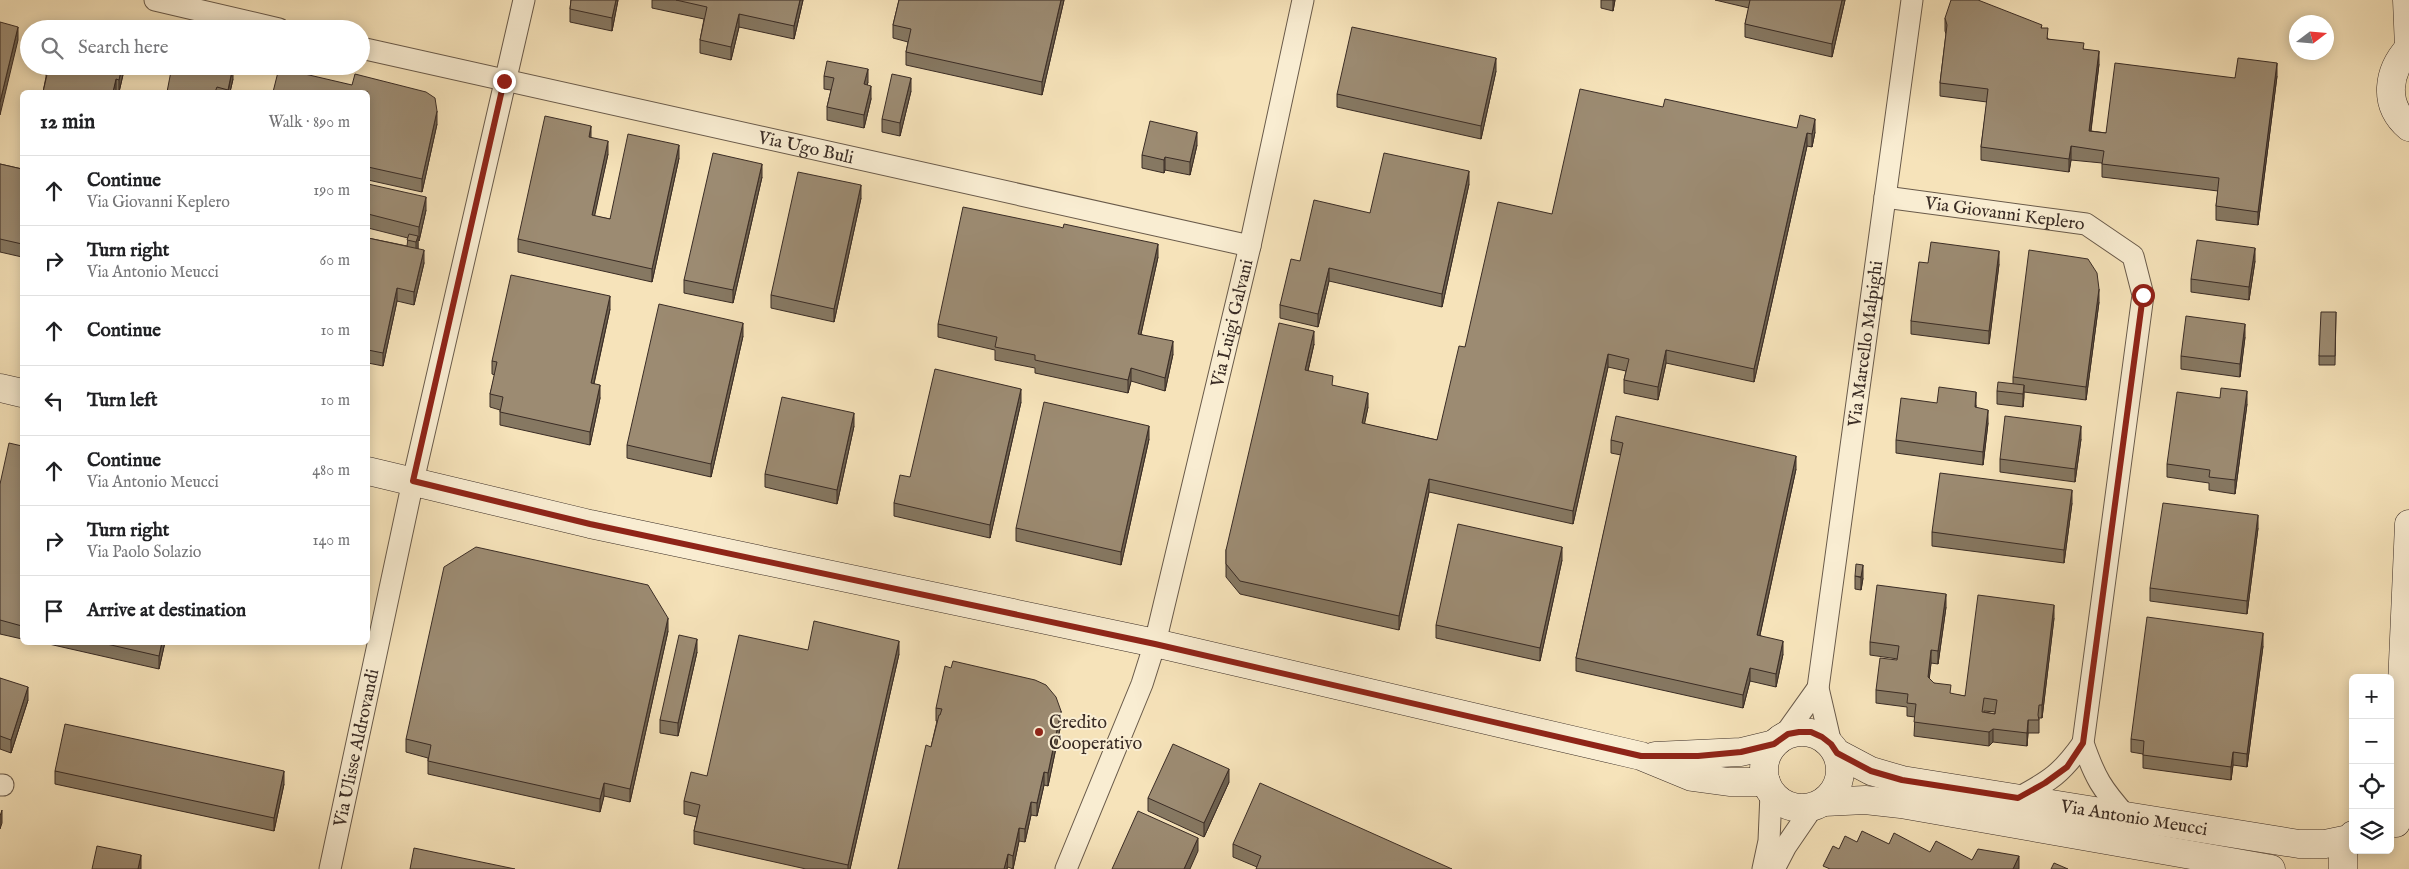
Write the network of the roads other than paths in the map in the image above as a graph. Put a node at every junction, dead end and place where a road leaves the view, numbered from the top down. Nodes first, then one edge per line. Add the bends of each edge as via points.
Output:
1 (155, 0) edge
2 (524, 0) edge
3 (1303, 0) edge
4 (1912, 0) edge
5 (2407, 0) edge
6 (241, 20) edge
7 (2409, 48) edge
8 (370, 50) edge
9 (504, 81) junction
10 (2409, 127) edge
11 (1884, 197) junction
12 (1250, 246) junction
13 (0, 388) edge
14 (20, 393) edge
15 (370, 471) edge
16 (413, 481) junction
17 (2409, 524) edge
18 (1155, 644) junction
19 (1818, 688) junction
20 (1778, 740) junction
21 (2083, 743) junction
22 (1834, 748) junction
23 (1641, 756) junction
24 (1768, 788) junction
25 (2018, 798) junction
26 (1818, 805) junction
27 (2126, 816) junction
28 (2398, 826) edge
29 (2349, 838) edge
30 (2349, 840) edge
31 (2216, 864) edge
32 (330, 869) edge
33 (1066, 869) edge
34 (1763, 869) edge
35 (1774, 869) edge
36 (2271, 869) edge
37 (2343, 869) edge

1 - 6 street
2 - 9 street, Via Ulisse Aldrovandi
3 - 12 street, Via Luigi Galvani
4 - 11 street, Via Marcello Malpighi
5 - 7 street
7 - 10 street via 2398,60 2390,91 2394,107
8 - 9 street, Via Ugo Buli
9 - 12 street, Via Ugo Buli
9 - 16 street, Via Ulisse Aldrovandi
11 - 19 street, Via Marcello Malpighi
11 - 21 street, Via Giovanni Keplero via 2086,224 2133,256 2143,295
12 - 18 street, Via Luigi Galvani
13 - 14 street
15 - 16 street
16 - 18 street via 590,524
16 - 32 street, Via Ulisse Aldrovandi
17 - 28 street
18 - 23 street
18 - 33 street, Via Luigi Galvani via 1142,684
19 - 20 street, Via Marcello Malpighi
19 - 22 street, Via Marcello Malpighi
20 - 22 street via 1799,732 1811,732
20 - 23 street via 1741,752
20 - 24 street via 1765,759
21 - 25 street, Via Giovanni Keplero via 2067,767
21 - 27 street, Via Giovanni Keplero via 2094,774
22 - 25 street, Via Antonio Meucci via 1871,771 1902,780
22 - 26 street via 1840,764 1838,786
23 - 24 street via 1692,777
24 - 26 street via 1779,801 1790,807 1801,809
24 - 34 street via 1769,841
25 - 27 street, Via Antonio Meucci
26 - 31 street, Via Antonio Meucci via 1865,800 1901,804
26 - 35 street via 1786,846
27 - 29 street, Via Antonio Meucci via 2299,844 2325,844
30 - 37 street via 2343,851
31 - 36 street, Via Antonio Meucci

